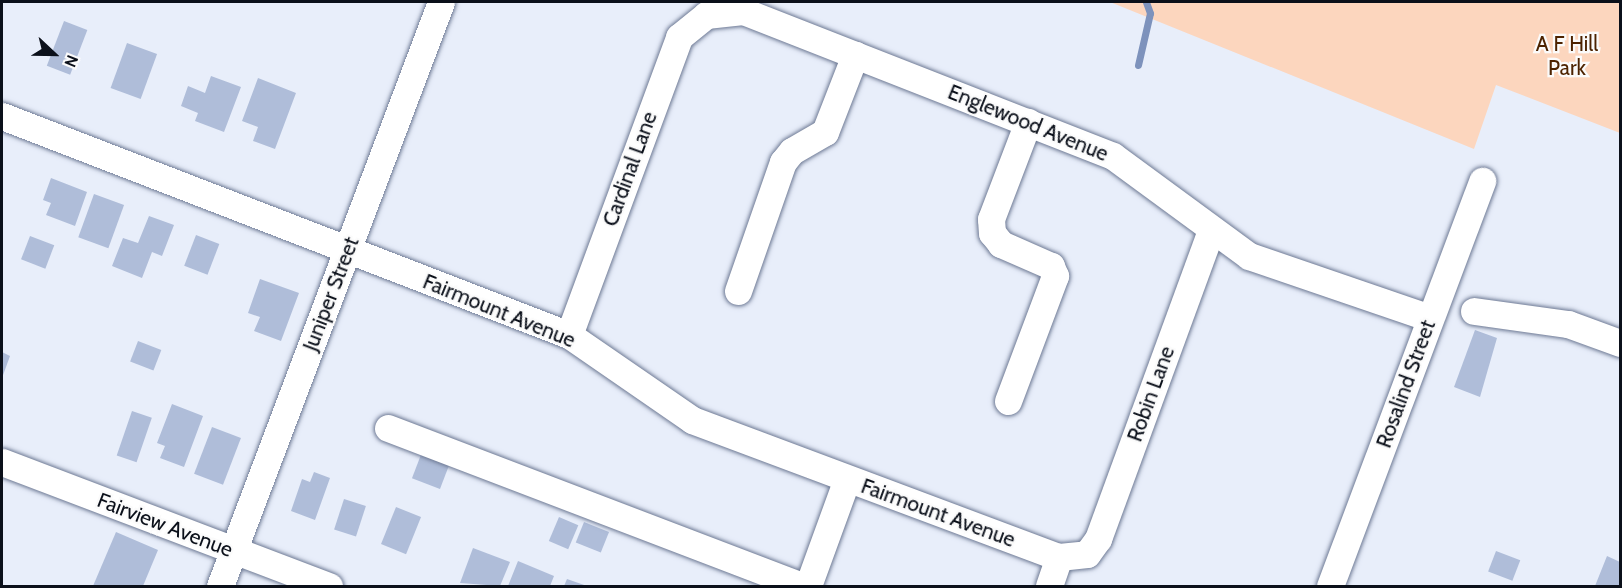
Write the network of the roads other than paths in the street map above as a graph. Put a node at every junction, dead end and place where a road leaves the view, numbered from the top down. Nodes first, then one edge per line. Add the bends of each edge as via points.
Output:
1 (441, 2) edge
2 (706, 15) joint
3 (855, 55) junction
4 (2, 116) edge
5 (1028, 122) junction
6 (1482, 181) dead end
7 (1211, 231) junction
8 (348, 251) junction
9 (738, 291) dead end
10 (1474, 311) dead end
11 (1430, 318) junction
12 (568, 335) junction
13 (1620, 343) edge
14 (1008, 401) dead end
15 (388, 428) dead end
16 (2, 462) edge
17 (847, 479) junction
18 (233, 551) junction
19 (1087, 554) joint
20 (1059, 557) junction
21 (220, 586) edge
22 (329, 586) edge
23 (801, 586) edge
24 (808, 586) edge
25 (1049, 586) edge
26 (1330, 586) edge

1 - 8 street, Juniper Street
2 - 3 street, Englewood Avenue via 743,11
2 - 12 street, Cardinal Lane via 679,37
3 - 5 street, Englewood Avenue
3 - 9 street via 825,132 792,151 783,162
4 - 8 street, Fairmount Avenue
5 - 7 street, Englewood Avenue via 1113,156
5 - 14 street via 991,219 992,233 1001,244 1051,266 1056,276
6 - 11 street, Rosalind Street
7 - 11 street, Englewood Avenue via 1249,256
7 - 19 street, Robin Lane via 1098,538
8 - 12 street, Fairmount Avenue
8 - 18 street, Juniper Street
10 - 13 street via 1568,324
11 - 26 street, Rosalind Street
12 - 17 street, Fairmount Avenue via 692,420
15 - 23 street
16 - 18 street, Fairview Avenue
17 - 20 street, Fairmount Avenue
17 - 24 street
18 - 21 street, Juniper Street
18 - 22 street, Fairview Avenue
19 - 20 street, Fairmount Avenue
20 - 25 street

